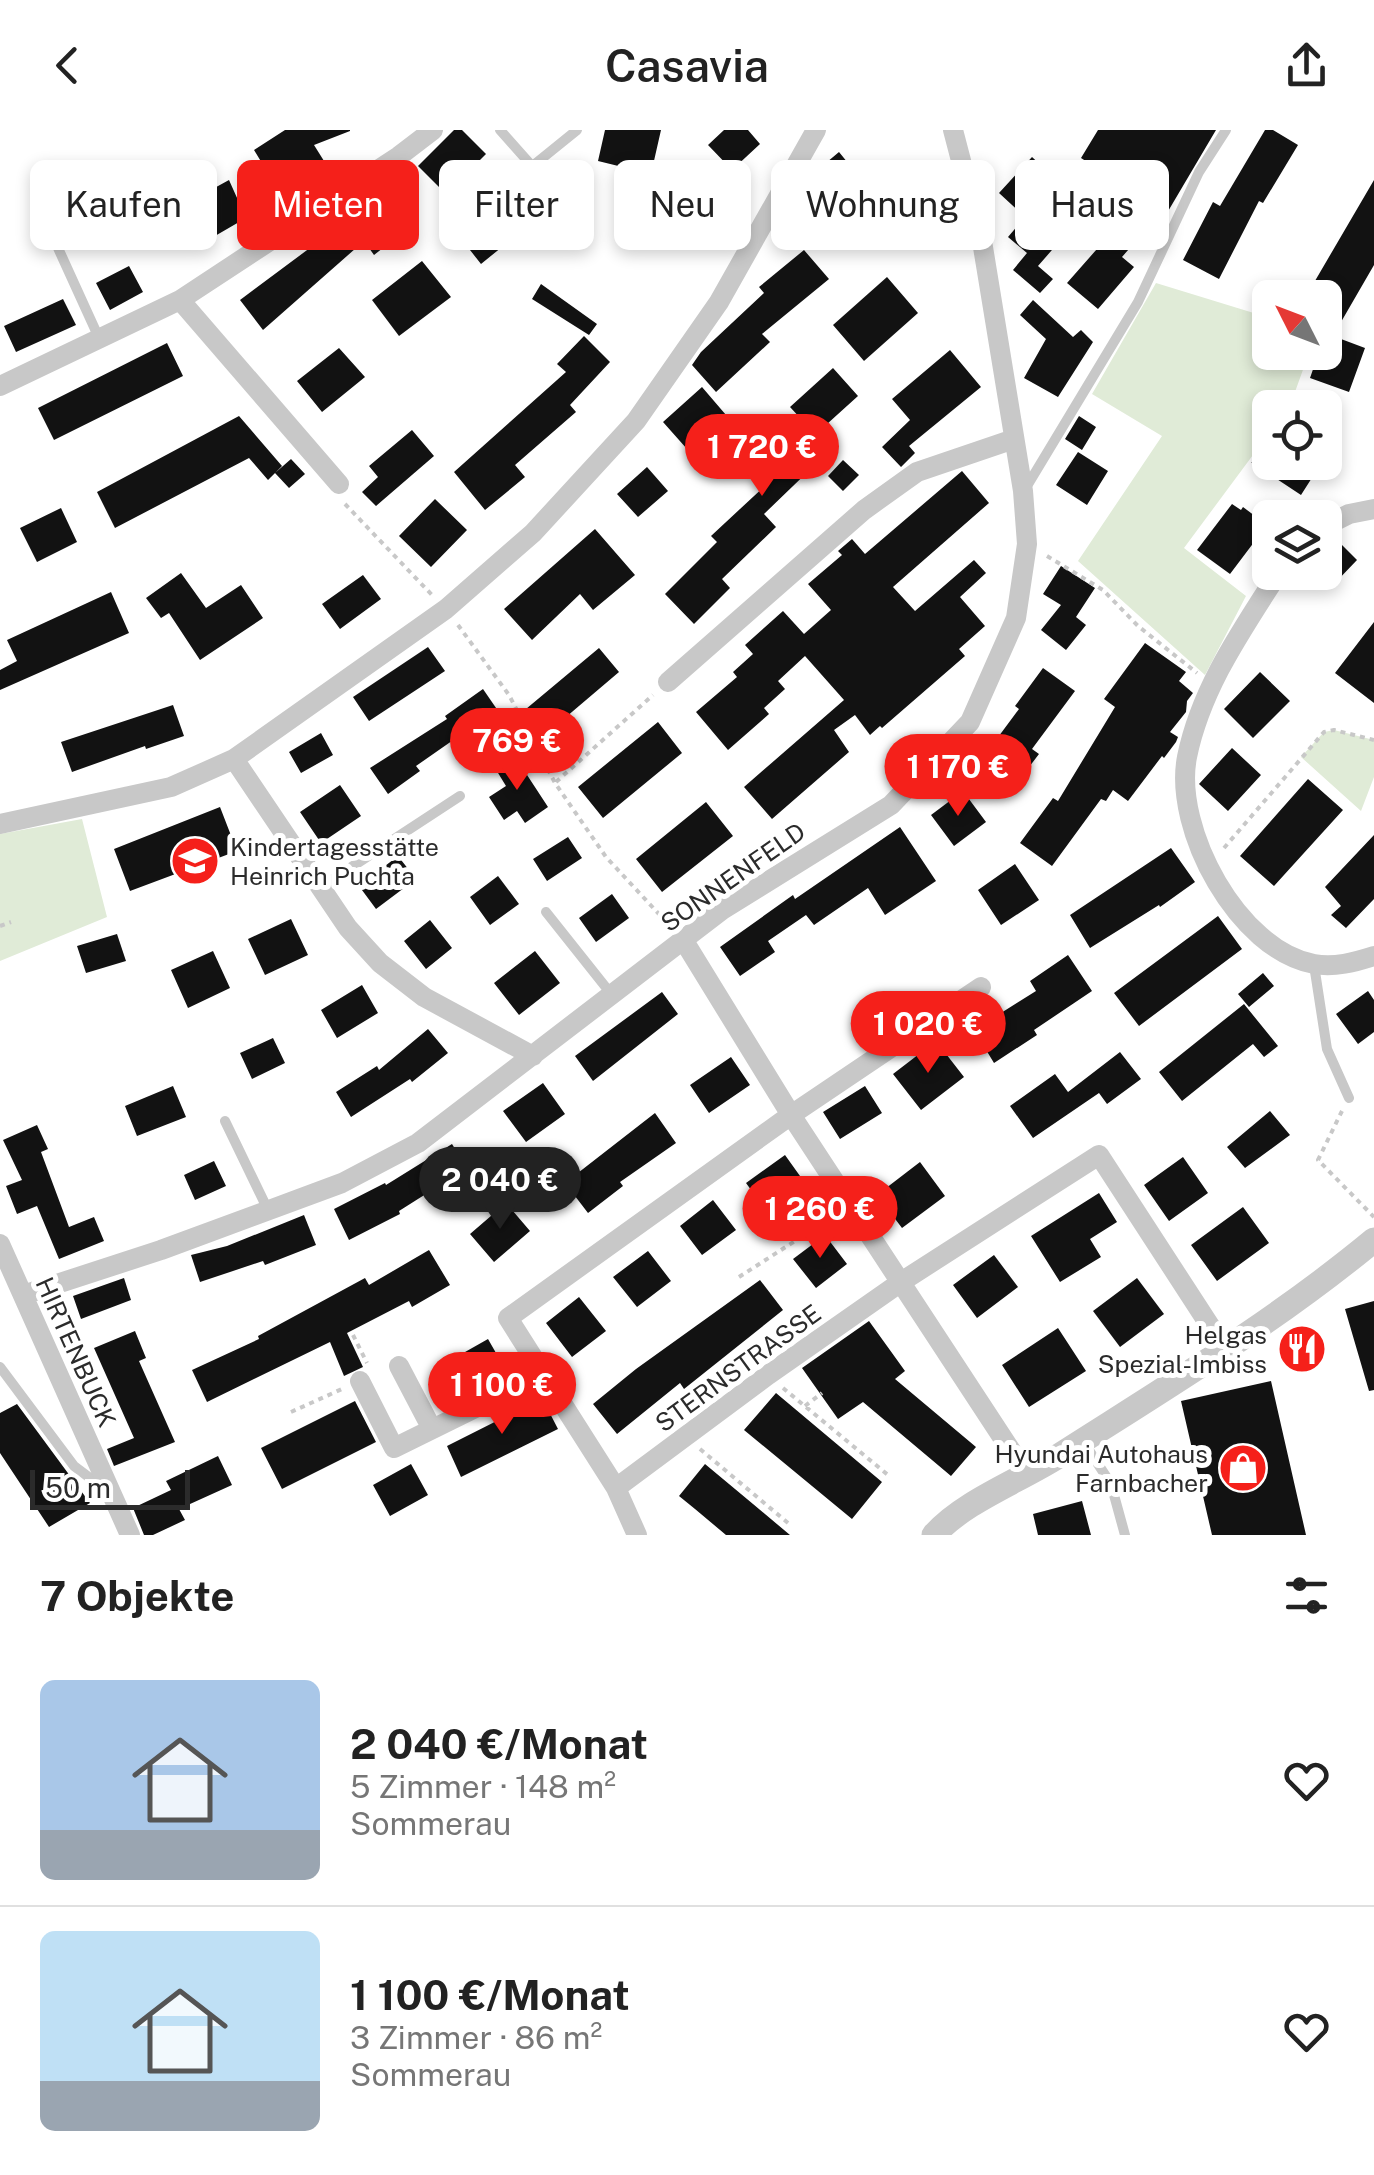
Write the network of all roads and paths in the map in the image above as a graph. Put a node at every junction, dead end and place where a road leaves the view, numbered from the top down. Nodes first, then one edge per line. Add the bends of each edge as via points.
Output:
1 (433, 130) edge
2 (500, 130) edge
3 (576, 130) edge
4 (816, 130) edge
5 (953, 130) edge
6 (1226, 130) edge
7 (527, 160) edge
8 (539, 160) edge
9 (59, 250) edge
10 (180, 300) junction
11 (100, 338) junction
12 (0, 386) edge
13 (1014, 440) junction
14 (339, 484) joint
15 (1024, 492) junction
16 (1374, 509) edge
17 (1342, 518) edge
18 (1027, 544) junction
19 (1267, 590) edge
20 (446, 609) junction
21 (668, 682) joint
22 (1212, 685) junction
23 (1374, 740) edge
24 (234, 759) junction
25 (555, 783) junction
26 (460, 796) dead end
27 (0, 824) edge
28 (1208, 866) junction
29 (320, 888) junction
30 (546, 912) dead end
31 (12, 922) dead end
32 (0, 926) edge
33 (684, 941) junction
34 (1374, 956) edge
35 (1314, 964) junction
36 (981, 987) dead end
37 (612, 995) junction
38 (533, 1056) junction
39 (1349, 1098) joint
40 (791, 1116) junction
41 (224, 1121) dead end
42 (851, 1205) junction
43 (268, 1210) junction
44 (1374, 1217) edge
45 (1374, 1240) edge
46 (0, 1244) edge
47 (740, 1278) dead end
48 (902, 1282) junction
49 (23, 1295) junction
50 (353, 1335) dead end
51 (1225, 1350) junction
52 (0, 1366) edge
53 (399, 1366) dead end
54 (542, 1375) junction
55 (768, 1375) junction
56 (360, 1377) junction
57 (822, 1394) dead end
58 (805, 1406) junction
59 (291, 1412) dead end
60 (432, 1429) junction
61 (685, 1436) junction
62 (1082, 1440) junction
63 (888, 1475) dead end
64 (1027, 1476) junction
65 (616, 1488) junction
66 (112, 1494) junction
67 (788, 1523) dead end
68 (130, 1535) edge
69 (637, 1535) edge
70 (934, 1535) edge
71 (1125, 1535) edge

1 - 10 street
2 - 7 lane
3 - 8 lane
4 - 20 street via 718,302 636,420 534,534
5 - 13 street, SONNENFELD via 982,242
6 - 15 lane via 1138,302
9 - 11 lane
10 - 11 street
10 - 14 street
11 - 12 street
13 - 15 street, SONNENFELD
13 - 21 street via 917,472 864,510
14 - 20 path via 342,502
15 - 18 street, SONNENFELD
16 - 17 street
18 - 22 path via 1103,590
18 - 33 street, SONNENFELD via 1016,618 970,722 891,804
19 - 22 street
20 - 24 street
20 - 25 path via 509,695
21 - 25 path
22 - 28 street via 1186,761 1187,805
23 - 28 path via 1324,732
24 - 27 street via 170,787
24 - 29 street
25 - 33 path via 606,857
26 - 29 lane
28 - 35 street via 1231,905 1268,940
29 - 38 street via 380,964 424,997
30 - 37 lane
31 - 32 path
33 - 37 street, SONNENFELD
33 - 40 street
34 - 35 street
35 - 39 lane via 1327,1049
36 - 40 street
37 - 38 street, SONNENFELD
38 - 43 street, SONNENFELD via 418,1143 342,1183
39 - 44 path via 1318,1160
40 - 42 street
40 - 54 street via 508,1318
41 - 43 lane
42 - 47 path
42 - 48 street
43 - 49 street, SONNENFELD
45 - 51 street
46 - 49 street, HIRTENBUCK
48 - 51 street, STERNSTRASSE via 1098,1155
48 - 55 street, STERNSTRASSE
48 - 64 street
49 - 66 street, HIRTENBUCK
50 - 56 path via 369,1366
51 - 62 street
52 - 66 lane via 74,1466
53 - 60 street
54 - 60 street
54 - 65 street
55 - 58 path
55 - 61 street, STERNSTRASSE
56 - 59 path
56 - 60 street via 394,1448
57 - 58 path
58 - 63 path
61 - 65 street, STERNSTRASSE
61 - 67 path
62 - 64 street
62 - 71 lane via 1111,1484
64 - 70 street via 948,1520
65 - 69 street
66 - 68 street, HIRTENBUCK

